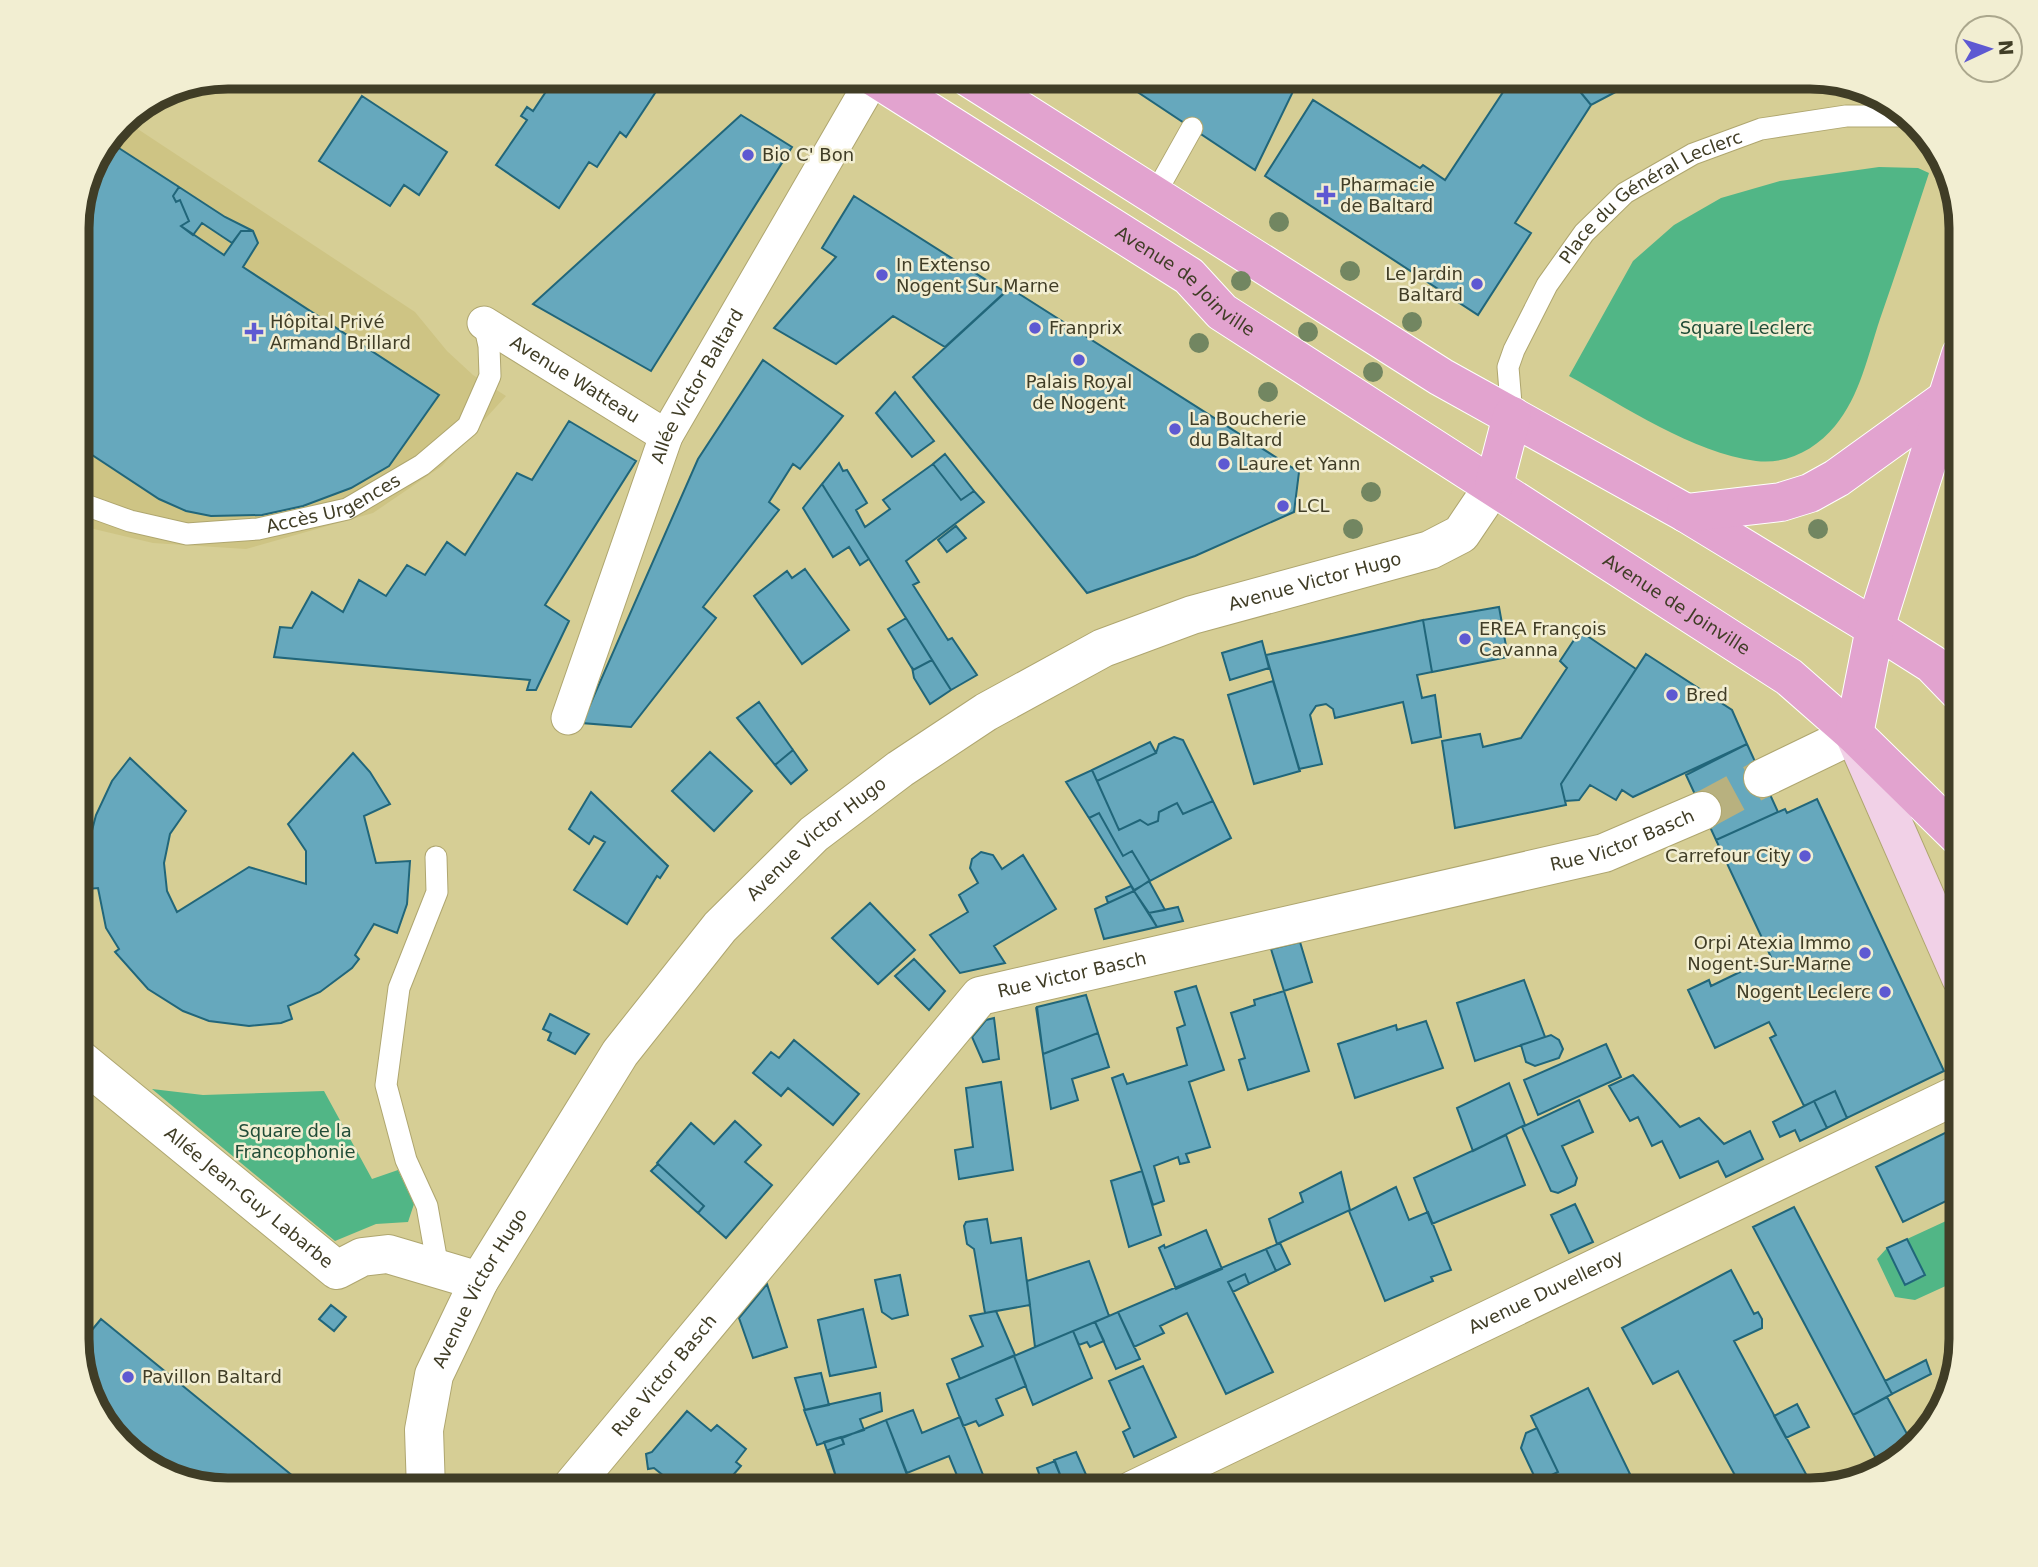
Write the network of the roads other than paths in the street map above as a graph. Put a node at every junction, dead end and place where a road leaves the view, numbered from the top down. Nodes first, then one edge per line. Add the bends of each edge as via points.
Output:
1 (867, 90) edge
2 (894, 90) edge
3 (988, 90) edge
4 (1891, 116) edge
5 (1192, 128) dead end
6 (1155, 194) junction
7 (484, 323) joint
8 (1949, 395) edge
9 (1948, 398) junction
10 (1512, 416) junction
11 (666, 436) junction
12 (1494, 485) junction
13 (90, 507) edge
14 (1686, 513) junction
15 (1875, 628) junction
16 (1949, 682) edge
17 (568, 718) dead end
18 (1854, 734) junction
19 (1763, 778) tunnel mouth
20 (1702, 811) tunnel mouth
21 (1949, 827) edge
22 (436, 857) dead end
23 (1949, 951) edge
24 (90, 1068) edge
25 (1949, 1099) edge
26 (438, 1268) junction
27 (479, 1281) junction
28 (426, 1478) edge
29 (579, 1478) edge
30 (1158, 1478) edge

1 - 11 street, Allée Victor Baltard
2 - 12 main road, Avenue de Joinville via 1189,276 1222,312
3 - 6 main road
4 - 10 lane, Place du Général Leclerc via 1846,116 1761,129 1693,154 1625,193 1584,233 1547,285 1514,350 1508,366
5 - 6 lane
6 - 10 main road via 1441,377
7 - 11 street, Avenue Watteau
7 - 13 lane, Accès Urgences via 490,376 468,426 422,465 347,509 258,528 187,534
8 - 9 main road
9 - 14 main road via 1810,493 1781,502
9 - 15 main road
10 - 12 main road
10 - 14 main road
11 - 17 street, Allée Victor Baltard
12 - 18 main road, Avenue de Joinville via 1789,677
12 - 27 street, Avenue Victor Hugo via 1461,534 1430,550 1192,615 1103,648 986,712 814,834 720,927 620,1053
14 - 15 main road
15 - 16 main road via 1932,664
15 - 18 main road
18 - 19 street
18 - 21 main road, Avenue de Joinville
18 - 23 main road
20 - 29 street, Rue Victor Basch via 1604,853 980,996
22 - 26 lane via 437,892 399,988 386,1086 406,1160 427,1206
24 - 26 street, Allée Jean-Guy Labarbe via 337,1270 362,1257 388,1254
25 - 30 street, Avenue Duvelleroy
26 - 27 street, Allée Jean-Guy Labarbe
27 - 28 street, Avenue Victor Hugo via 434,1375 424,1430

